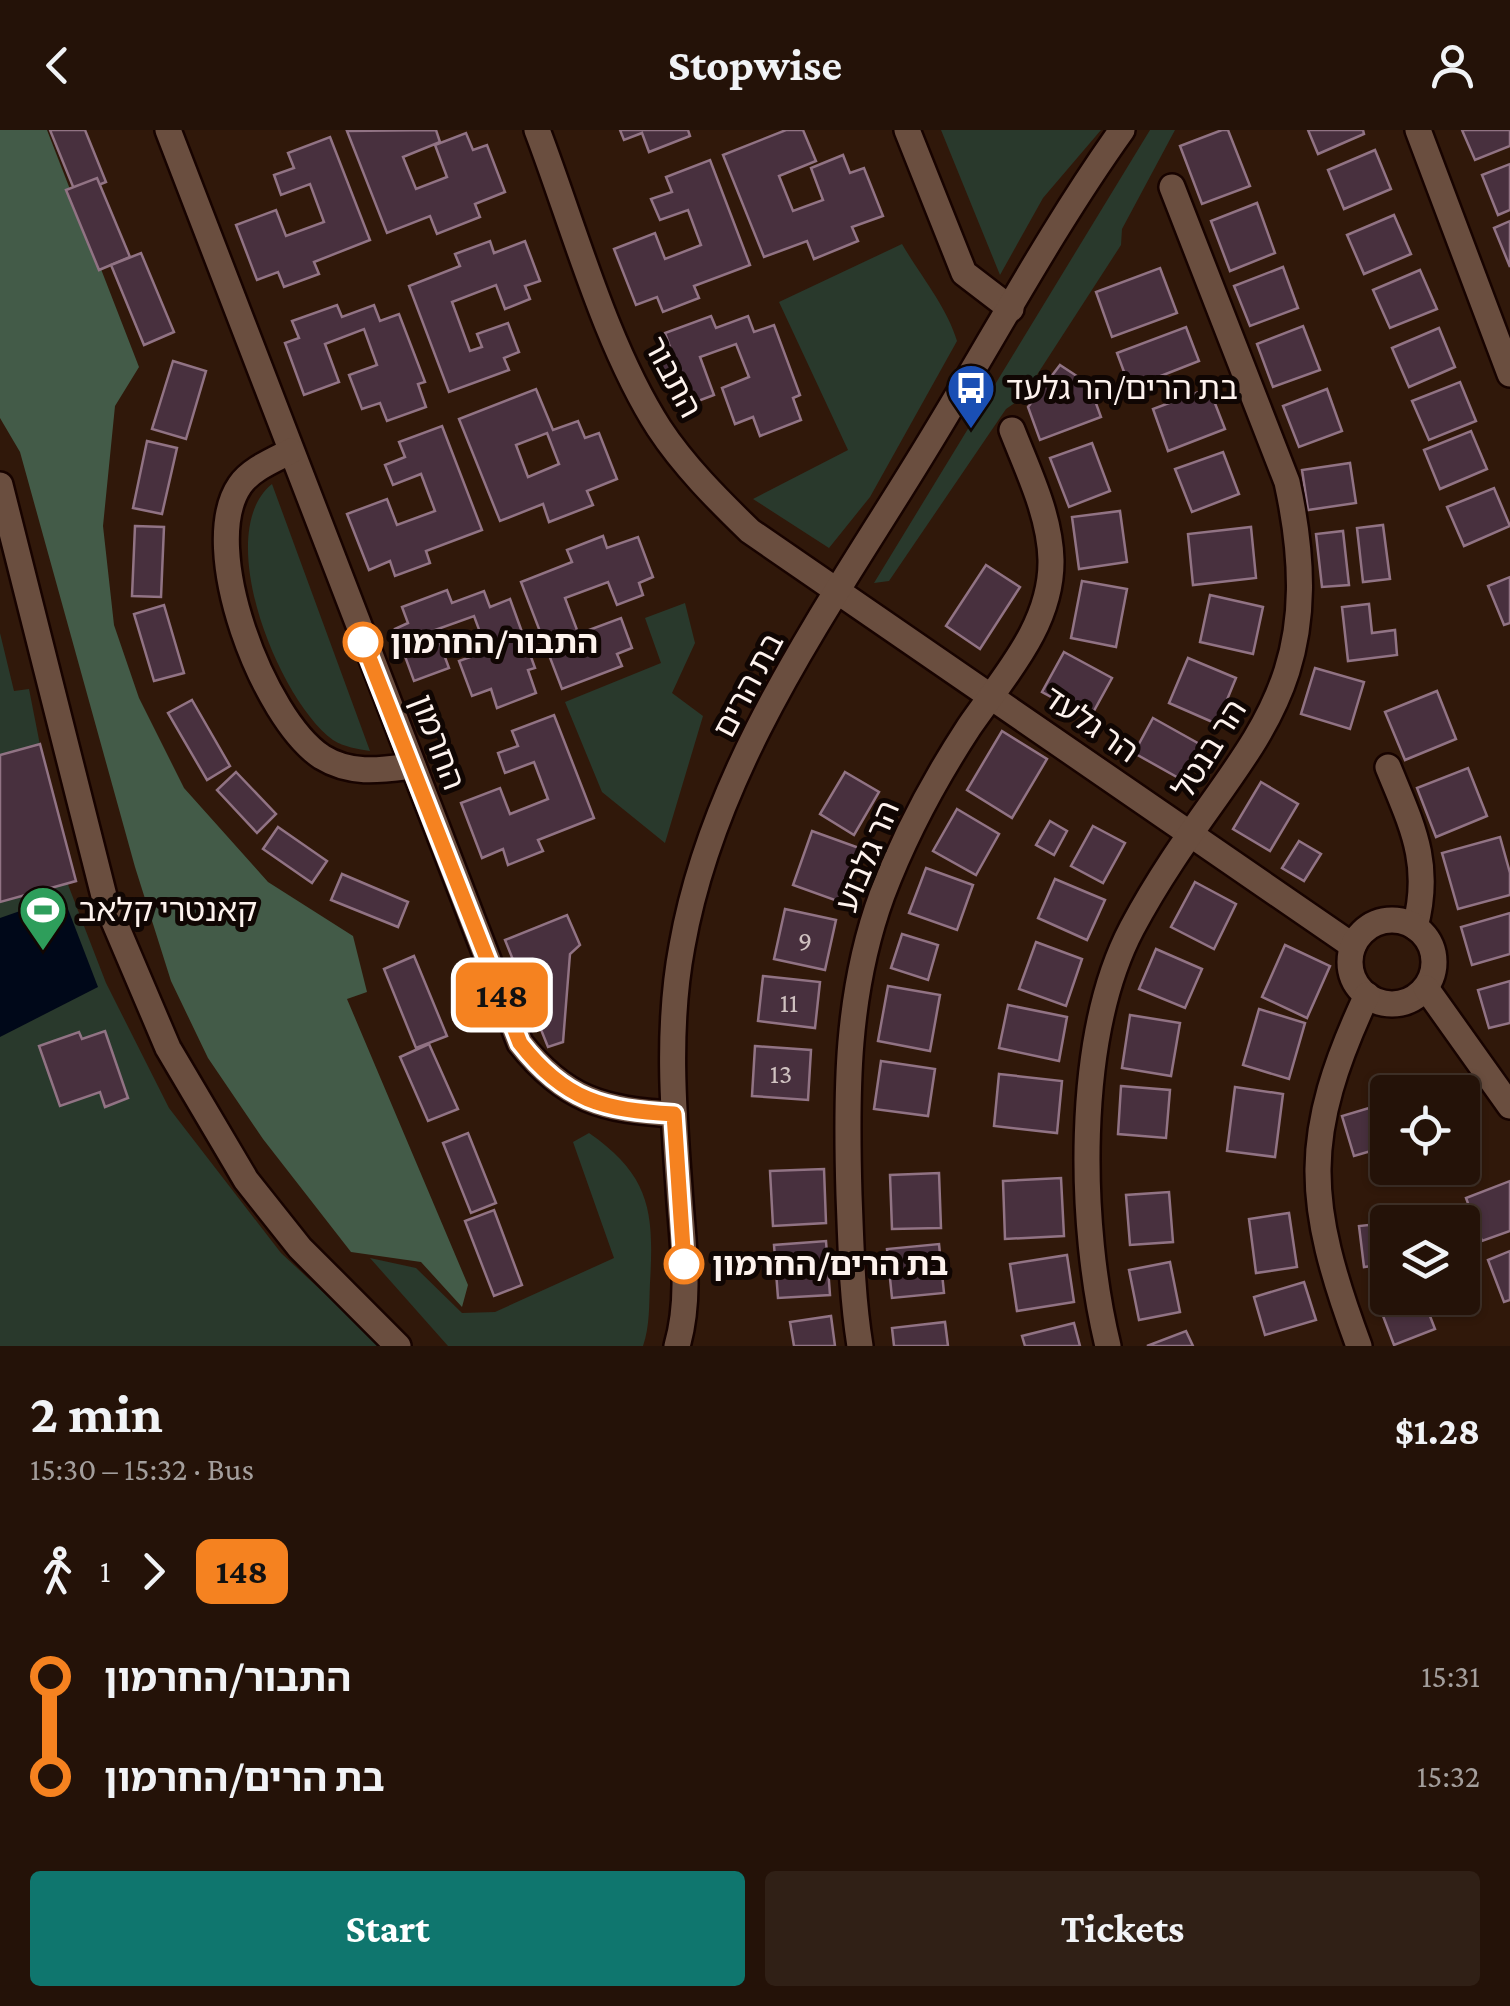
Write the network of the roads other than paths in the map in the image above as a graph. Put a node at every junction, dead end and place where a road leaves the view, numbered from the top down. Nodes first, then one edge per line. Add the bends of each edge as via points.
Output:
1 (168, 130) edge
2 (538, 130) edge
3 (907, 130) edge
4 (1122, 130) edge
5 (1418, 130) edge
6 (1172, 187) dead end
7 (1011, 309) junction
8 (1510, 374) edge
9 (1012, 430) dead end
10 (290, 451) junction
11 (0, 485) edge
12 (840, 590) junction
13 (993, 696) junction
14 (412, 766) junction
15 (1388, 767) dead end
16 (1193, 835) junction
17 (1416, 926) junction
18 (1354, 946) junction
19 (1426, 988) junction
20 (1367, 995) junction
21 (1510, 1106) edge
22 (674, 1114) junction
23 (398, 1346) edge
24 (678, 1346) edge
25 (860, 1346) edge
26 (1108, 1346) edge
27 (1359, 1346) edge

1 - 10 street, החרמון
2 - 12 street, התבור via 630,375 659,427 750,531
3 - 7 street via 964,272
4 - 7 street, בת הרים
5 - 8 street
6 - 16 street, הר בנטל via 1272,434 1301,566 1302,613 1282,694
7 - 12 street, בת הרים
9 - 13 street, הר גלבוע via 1038,496 1051,560 1038,622
10 - 14 street, החרמון
10 - 14 street via 240,484 230,509 224,541 245,634 290,722 320,756 370,772
11 - 23 street via 105,900 168,1048 246,1180 300,1248
12 - 13 street, הר גלעד
12 - 22 street, בת הרים via 746,756 696,880 681,949
13 - 16 street, הר גלעד
13 - 25 street, הר גלבוע via 900,852 865,948 848,1058 847,1134
14 - 22 street, החרמון via 520,1043 562,1087 594,1103
15 - 17 street via 1422,863 1425,890
16 - 18 street, הר גלעד
16 - 26 street, הר בנטל via 1131,930 1094,1047 1090,1202
17 - 18 street via 1386,920
17 - 19 street via 1434,959
18 - 20 street via 1352,974
19 - 20 street via 1392,1004
19 - 21 street
20 - 27 street via 1330,1078 1317,1158 1326,1241
22 - 24 street, בת הרים via 685,1285

